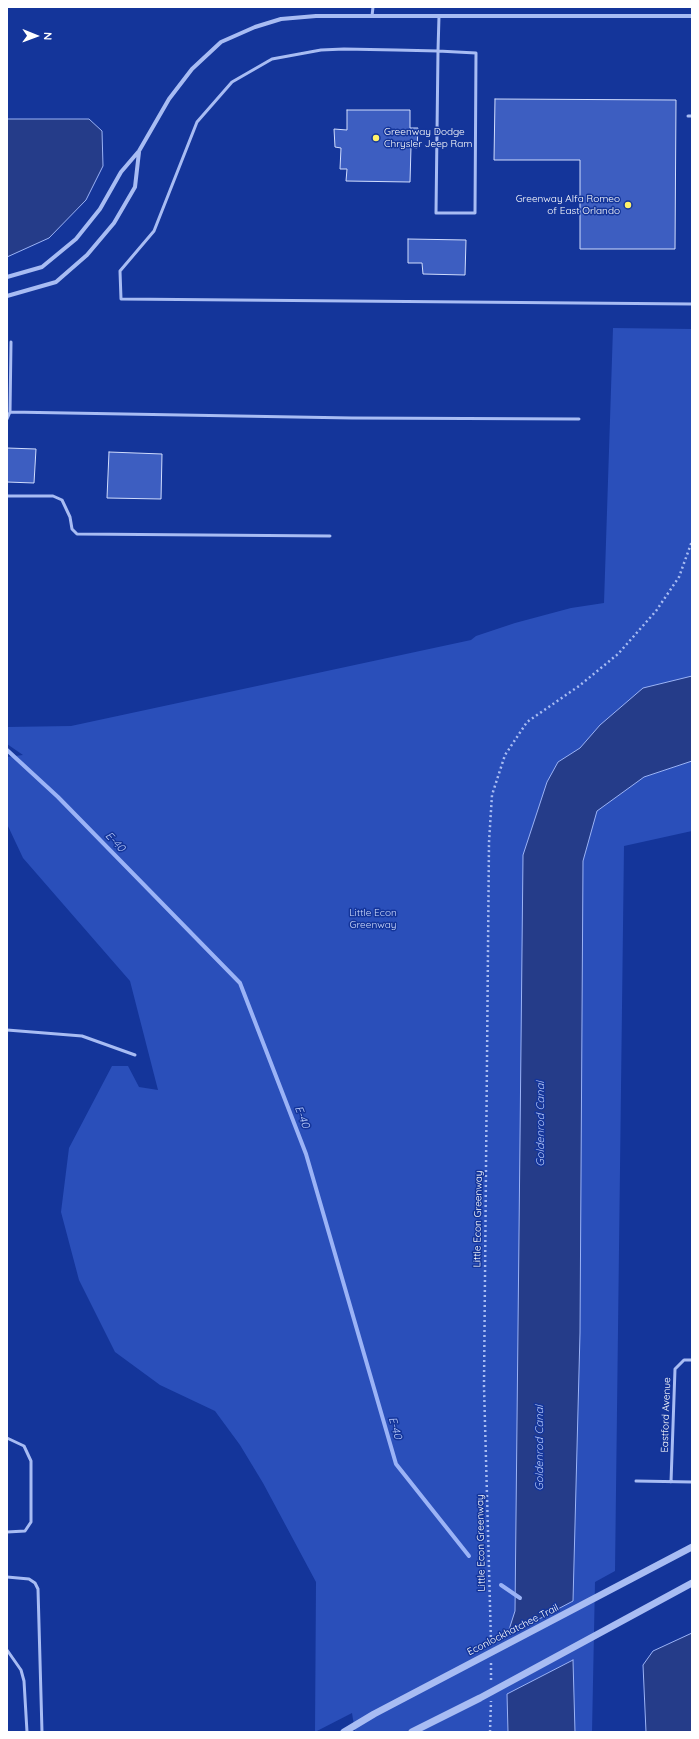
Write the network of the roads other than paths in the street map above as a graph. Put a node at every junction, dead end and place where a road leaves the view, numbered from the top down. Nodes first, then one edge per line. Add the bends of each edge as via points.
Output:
1 (373, 7) edge
2 (372, 16) junction
3 (439, 16) junction
4 (692, 16) edge
5 (438, 51) junction
6 (140, 152) junction
7 (7, 277) edge
8 (7, 296) edge
9 (692, 304) edge
10 (11, 342) dead end
11 (10, 412) junction
12 (579, 418) dead end
13 (7, 419) edge
14 (7, 496) edge
15 (330, 536) dead end
16 (7, 1030) edge
17 (135, 1056) dead end
18 (692, 1360) edge
19 (7, 1438) edge
20 (636, 1481) dead end
21 (671, 1482) junction
22 (692, 1482) edge
23 (7, 1532) edge
24 (692, 1547) edge
25 (7, 1577) edge
26 (692, 1583) edge
27 (7, 1650) edge
28 (26, 1732) edge
29 (42, 1732) edge
30 (344, 1732) edge
31 (412, 1732) edge

1 - 2 lane
2 - 3 street
2 - 6 street via 281,19 221,42 192,69 169,99
3 - 4 street
3 - 5 lane
5 - 5 lane via 436,213 475,213 476,52
5 - 9 lane via 321,50 272,59 232,82 197,122 154,231 120,272 121,299
6 - 7 street via 121,172 100,209 76,239 42,267
6 - 8 street via 135,187 114,223 87,255 56,282
10 - 11 lane
11 - 12 lane via 352,418
11 - 13 lane
14 - 15 lane via 53,496 62,500 70,517 72,529 78,534
16 - 17 lane via 82,1036
18 - 21 lane, Eastford Avenue via 684,1360 675,1369
19 - 23 lane via 24,1446 31,1462 30,1522 25,1531
20 - 21 lane
21 - 22 lane
24 - 30 street, Econlockhatchee Trail
25 - 29 lane via 29,1579 38,1589
26 - 31 street
27 - 28 lane via 21,1670 24,1681

